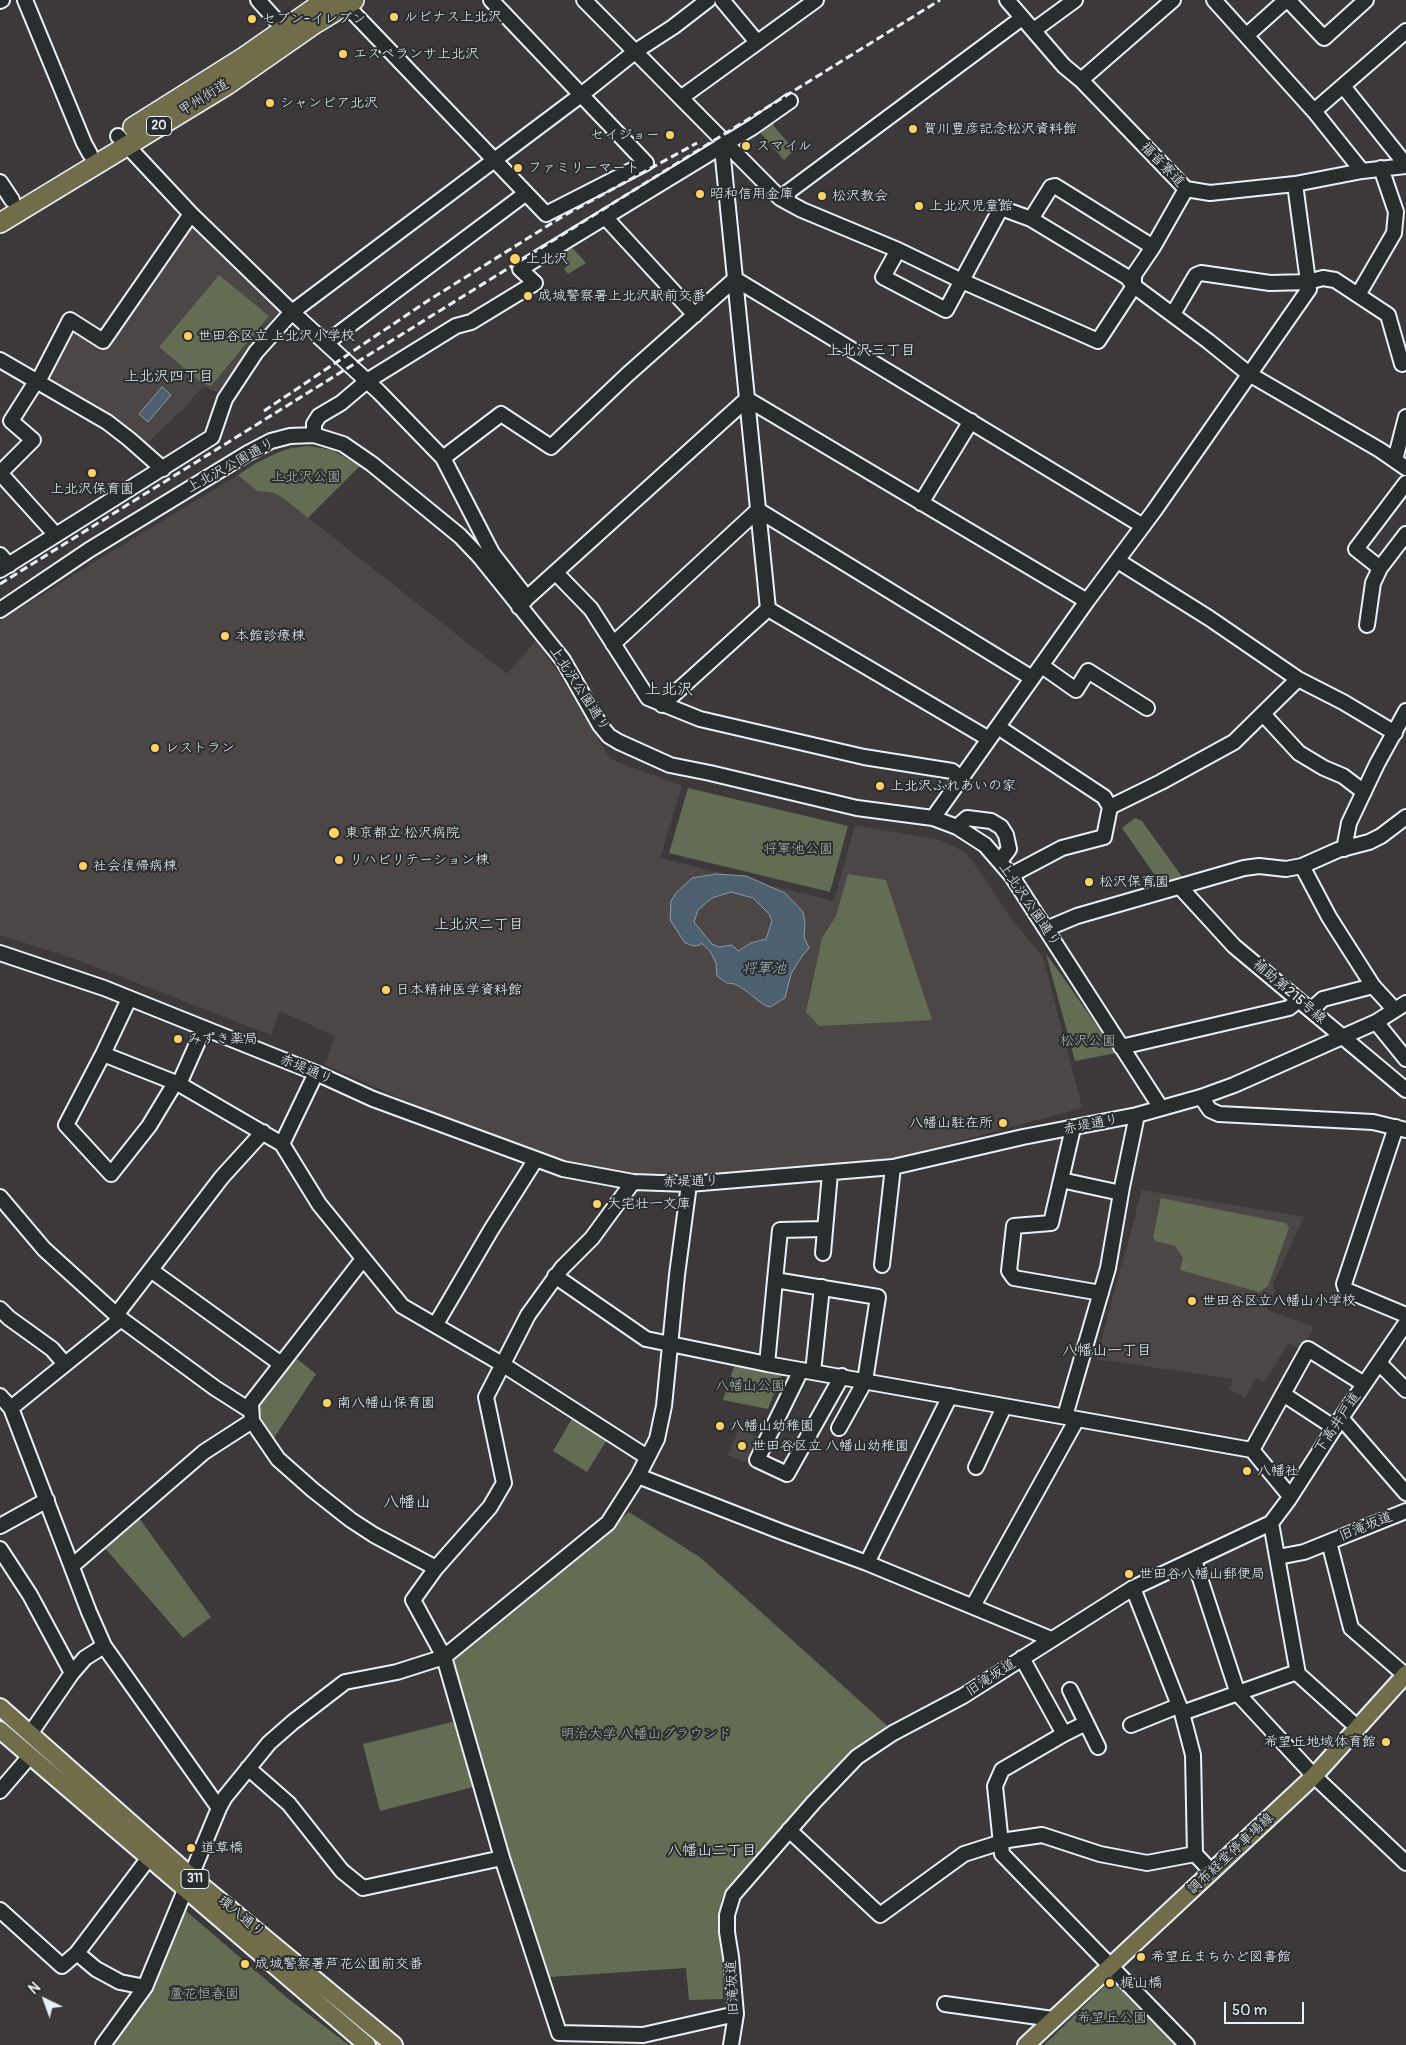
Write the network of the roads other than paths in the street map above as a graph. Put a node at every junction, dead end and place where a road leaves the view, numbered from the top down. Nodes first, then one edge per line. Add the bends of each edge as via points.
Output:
1 (25, 0) edge
2 (258, 0) edge
3 (326, 0) edge
4 (491, 0) edge
5 (584, 0) edge
6 (708, 0) edge
7 (722, 0) edge
8 (816, 0) edge
9 (1007, 0) edge
10 (1075, 0) edge
11 (1172, 0) edge
12 (1214, 0) edge
13 (1287, 0) edge
14 (1366, 0) edge
15 (350, 2) edge
16 (1022, 18) junction
17 (284, 29) junction
18 (1034, 30) junction
19 (1406, 31) edge
20 (1247, 35) junction
21 (757, 42) junction
22 (636, 51) junction
23 (1081, 80) junction
24 (1343, 86) junction
25 (581, 95) junction
26 (682, 97) junction
27 (790, 101) dead end
28 (1314, 111) junction
29 (122, 141) junction
30 (726, 143) junction
31 (90, 154) junction
32 (493, 160) junction
33 (1406, 165) edge
34 (1381, 168) junction
35 (1362, 171) junction
36 (0, 182) edge
37 (1295, 184) junction
38 (1186, 190) junction
39 (525, 194) junction
40 (780, 198) junction
41 (6, 204) edge
42 (191, 214) junction
43 (605, 217) junction
44 (1031, 220) junction
45 (0, 223) edge
46 (1153, 247) junction
47 (898, 250) junction
48 (735, 279) junction
49 (962, 281) junction
50 (1308, 282) junction
51 (1134, 286) junction
52 (1358, 295) junction
53 (292, 312) junction
54 (1173, 314) junction
55 (695, 315) junction
56 (326, 343) junction
57 (0, 360) edge
58 (1402, 364) dead end
59 (1249, 374) junction
60 (37, 380) junction
61 (367, 381) junction
62 (747, 399) junction
63 (1406, 417) edge
64 (971, 421) junction
65 (314, 435) junction
66 (443, 458) junction
67 (1400, 464) edge
68 (163, 469) junction
69 (0, 473) edge
70 (1406, 483) edge
71 (920, 503) junction
72 (758, 510) junction
73 (1143, 526) junction
74 (1406, 534) edge
75 (56, 535) junction
76 (1118, 561) junction
77 (3, 564) edge
78 (1380, 568) junction
79 (556, 573) junction
80 (1087, 601) junction
81 (523, 603) junction
82 (768, 609) junction
83 (0, 610) edge
84 (1367, 625) dead end
85 (612, 644) junction
86 (1042, 666) junction
87 (1032, 678) junction
88 (1298, 679) junction
89 (662, 705) junction
90 (1147, 708) dead end
91 (1406, 711) edge
92 (1263, 714) junction
93 (998, 727) junction
94 (1400, 730) edge
95 (988, 739) junction
96 (962, 779) junction
97 (1364, 792) junction
98 (1110, 807) junction
99 (1406, 817) edge
100 (933, 818) junction
101 (957, 827) junction
102 (1344, 849) junction
103 (1000, 861) junction
104 (1302, 866) junction
105 (1011, 875) junction
106 (1180, 887) junction
107 (1046, 929) junction
108 (0, 953) edge
109 (1373, 986) junction
110 (129, 999) junction
111 (1300, 1000) junction
112 (1400, 1006) edge
113 (1311, 1010) junction
114 (1376, 1022) junction
115 (204, 1028) junction
116 (1342, 1037) junction
117 (1121, 1047) junction
118 (103, 1054) junction
119 (1406, 1058) edge
120 (316, 1073) junction
121 (177, 1083) junction
122 (1406, 1090) edge
123 (1201, 1097) junction
124 (1161, 1108) junction
125 (1137, 1115) junction
126 (1072, 1128) junction
127 (1401, 1129) edge
128 (263, 1132) junction
129 (282, 1144) junction
130 (536, 1159) junction
131 (893, 1167) junction
132 (830, 1173) junction
133 (1061, 1180) junction
134 (633, 1182) junction
135 (689, 1184) junction
136 (1121, 1193) junction
137 (0, 1197) edge
138 (825, 1229) junction
139 (823, 1253) dead end
140 (363, 1259) junction
141 (882, 1265) dead end
142 (152, 1271) junction
143 (555, 1276) junction
144 (775, 1280) junction
145 (822, 1287) junction
146 (1101, 1293) junction
147 (0, 1309) edge
148 (1406, 1315) edge
149 (119, 1317) junction
150 (1406, 1323) edge
151 (436, 1324) junction
152 (669, 1344) junction
153 (1379, 1363) junction
154 (65, 1364) junction
155 (281, 1364) junction
156 (502, 1364) junction
157 (767, 1364) junction
158 (807, 1371) junction
159 (842, 1376) junction
160 (865, 1381) junction
161 (1364, 1384) junction
162 (1406, 1390) edge
163 (1283, 1394) junction
164 (0, 1396) edge
165 (950, 1396) junction
166 (1004, 1406) junction
167 (11, 1408) junction
168 (251, 1416) junction
169 (1071, 1418) junction
170 (1338, 1423) junction
171 (839, 1428) dead end
172 (1252, 1450) junction
173 (647, 1457) junction
174 (976, 1467) dead end
175 (638, 1476) junction
176 (1406, 1493) edge
177 (1290, 1496) junction
178 (47, 1500) junction
179 (1406, 1512) edge
180 (1271, 1523) junction
181 (0, 1526) edge
182 (1329, 1542) junction
183 (0, 1549) edge
184 (1278, 1557) junction
185 (1194, 1560) junction
186 (868, 1563) junction
187 (72, 1566) junction
188 (436, 1568) junction
189 (1133, 1588) junction
190 (973, 1606) junction
191 (1051, 1639) junction
192 (104, 1646) junction
193 (444, 1657) junction
194 (1022, 1658) junction
195 (1297, 1672) junction
196 (72, 1673) junction
197 (1405, 1674) edge
198 (1070, 1690) dead end
199 (1238, 1694) junction
200 (0, 1707) edge
201 (1180, 1709) junction
202 (1086, 1722) junction
203 (1131, 1725) dead end
204 (1358, 1728) junction
205 (0, 1730) edge
206 (30, 1734) junction
207 (1064, 1734) junction
208 (1098, 1747) dead end
209 (30, 1756) junction
210 (250, 1764) junction
211 (1314, 1776) junction
212 (0, 1791) edge
213 (219, 1808) junction
214 (789, 1830) junction
215 (1000, 1842) junction
216 (1195, 1854) junction
217 (502, 1858) junction
218 (148, 1859) junction
219 (1406, 1863) edge
220 (1212, 1872) junction
221 (188, 1883) junction
222 (0, 1910) edge
223 (77, 1953) junction
224 (1110, 1965) junction
225 (145, 1987) junction
226 (946, 2004) dead end
227 (735, 2019) junction
228 (1040, 2031) edge
229 (103, 2045) edge
230 (367, 2045) edge
231 (394, 2045) edge
232 (731, 2045) edge
233 (1187, 2045) edge

1 - 31 street
2 - 17 street
3 - 17 highway, 甲州街道 / 20
4 - 25 street
5 - 22 street
6 - 22 street
7 - 21 street
8 - 21 street
9 - 16 street, 福音寮道
10 - 18 street
11 - 23 street
12 - 20 street
13 - 14 street via 1324,38
13 - 20 street
15 - 29 highway, 甲州街道 / 20 via 227,85
15 - 32 street
16 - 18 street, 福音寮道
16 - 40 street
17 - 29 highway, 甲州街道 / 20
18 - 23 street, 福音寮道 via 1064,66
19 - 24 street
20 - 28 street
21 - 26 street
22 - 25 street
22 - 26 street
23 - 38 street, 福音寮道
24 - 28 street
24 - 33 street
25 - 32 street
25 - 39 street via 646,163 546,214
26 - 30 street
27 - 30 street
28 - 35 street
29 - 31 highway, 甲州街道 / 20
29 - 42 street
29 - 45 highway, 甲州街道 / 20
30 - 40 street
30 - 43 street
30 - 48 street via 723,158
31 - 41 highway, 甲州街道 / 20
32 - 39 street
32 - 53 street
33 - 34 street, 福音寮道
34 - 35 street, 福音寮道
34 - 52 street via 1396,212 1394,233
35 - 37 street, 福音寮道
36 - 41 street
37 - 38 street, 福音寮道 via 1210,192
37 - 50 street
38 - 46 street
39 - 56 street
40 - 47 street
42 - 53 street
42 - 60 street via 103,341 70,320
43 - 55 street
43 - 61 street via 520,269 535,283 471,322 456,326
44 - 46 street via 1051,187 1055,186
44 - 49 street via 1001,208
44 - 51 street via 1127,278
46 - 51 street via 1134,274
47 - 49 street
47 - 49 street via 883,277 946,310
48 - 55 street
48 - 62 street
48 - 64 street
49 - 51 street via 1098,341
50 - 52 street via 1323,278 1335,280
50 - 54 street via 1270,283 1196,275
50 - 59 street via 1309,289
51 - 54 street
52 - 58 street via 1388,315
53 - 56 street
53 - 68 street via 256,352 225,399 212,437
54 - 59 street
55 - 66 street via 552,447 501,414
56 - 61 street
57 - 60 street
59 - 67 street
59 - 73 street
60 - 68 street via 115,428
60 - 69 street via 11,421 33,440
61 - 65 street via 319,416 314,424
61 - 66 street
62 - 71 street
62 - 72 street
62 - 79 street
63 - 67 street
64 - 71 street
64 - 73 street
65 - 81 street, 上北沢公園通り via 344,444 372,464 460,536
65 - 83 street, 上北沢公園通り via 271,441 248,453 89,550
66 - 81 street via 492,553
68 - 75 street
69 - 75 street
70 - 78 street via 1356,548
71 - 80 street
72 - 82 street
72 - 85 street
72 - 87 street
73 - 76 street
74 - 78 street
75 - 77 street
76 - 80 street
76 - 88 street
78 - 84 street via 1373,583
79 - 81 street
79 - 85 street via 591,609
80 - 86 street
81 - 100 street, 上北沢公園通り via 563,660 600,725 619,742 670,766 857,808
82 - 89 street
82 - 95 street
85 - 89 street via 648,698
86 - 87 street
86 - 90 street via 1076,690 1088,672
87 - 93 street
88 - 92 street
88 - 94 street
89 - 96 street via 700,719 864,757 952,771
91 - 94 street
92 - 97 street via 1300,753 1343,776
92 - 98 street via 1234,742
93 - 95 street
93 - 98 street via 1104,797
94 - 97 street via 1377,764
95 - 96 street
96 - 100 street
97 - 102 street via 1349,823
98 - 105 street via 1104,837 1062,848
99 - 102 street via 1381,836
100 - 101 street, 上北沢公園通り
101 - 103 street, 上北沢公園通り via 985,845
101 - 103 street via 967,818 991,821 1001,827 1009,849
102 - 104 street
103 - 105 street, 上北沢公園通り
104 - 106 street via 1286,869 1248,867
104 - 109 street via 1329,917
105 - 107 street, 上北沢公園通り
106 - 107 street via 1077,916
106 - 111 street, 補助第215号線 via 1234,946
107 - 117 street, 上北沢公園通り
108 - 110 street, 赤堤通り
109 - 112 street
109 - 113 street via 1323,999
110 - 115 street, 赤堤通り
110 - 118 street
111 - 113 street, 補助第215号線
111 - 117 street via 1289,1008
112 - 114 street, 赤堤通り
113 - 116 street, 補助第215号線
114 - 116 street, 赤堤通り
114 - 119 street
115 - 120 street, 赤堤通り
115 - 121 street
116 - 122 street, 補助第215号線
116 - 123 street, 赤堤通り
117 - 124 street, 上北沢公園通り
118 - 121 street
118 - 121 street via 66,1125 111,1174 150,1126
120 - 129 street
120 - 130 street, 赤堤通り via 373,1098
121 - 128 street
123 - 124 street, 赤堤通り
123 - 127 street via 1210,1110 1219,1114 1373,1122
124 - 125 street, 赤堤通り
125 - 126 street, 赤堤通り
125 - 136 street
126 - 131 street, 赤堤通り
126 - 133 street
127 - 148 street via 1344,1284 1346,1290
128 - 129 street
128 - 142 street via 222,1177
129 - 140 street via 320,1204
130 - 134 street, 赤堤通り via 563,1169
130 - 151 street
131 - 132 street, 赤堤通り
131 - 141 street
132 - 135 street, 赤堤通り
132 - 138 street
133 - 136 street
133 - 146 street via 1051,1223 1014,1226 1009,1271 1014,1278
134 - 135 street, 赤堤通り
134 - 143 street via 592,1238
135 - 152 street
136 - 146 street
137 - 149 street via 44,1248
138 - 139 street
138 - 144 street via 780,1230
140 - 151 street via 396,1301
140 - 155 street
142 - 149 street
142 - 155 street
143 - 152 street via 646,1338
143 - 156 street via 528,1315
144 - 145 street
144 - 157 street
145 - 158 street
145 - 160 street via 878,1297
146 - 169 street
147 - 154 street via 52,1349
149 - 154 street
149 - 168 street
150 - 153 street, 下高井戸道
151 - 156 street
152 - 157 street
152 - 173 street via 658,1439
153 - 161 street, 下高井戸道
153 - 162 street
154 - 167 street
155 - 168 street via 250,1403
156 - 173 street
156 - 188 street via 486,1397 504,1484 490,1506
157 - 158 street
158 - 159 street
158 - 159 street via 757,1460 787,1474
159 - 160 street
160 - 165 street
160 - 171 street
161 - 163 street via 1308,1349
161 - 170 street, 下高井戸道
163 - 170 street
163 - 172 street
164 - 167 street
165 - 166 street
165 - 186 street
166 - 169 street
166 - 174 street
167 - 178 street
168 - 187 street via 204,1452
168 - 188 street via 278,1459 313,1490 366,1530
169 - 172 street
169 - 190 street
170 - 176 street
170 - 177 street, 下高井戸道
172 - 177 street
173 - 175 street
175 - 186 street
175 - 193 street via 608,1523
177 - 180 street, 下高井戸道
178 - 181 street
178 - 187 street
179 - 182 street, 旧滝坂道
180 - 184 street
180 - 185 street, 旧滝坂道
182 - 184 street, 旧滝坂道 via 1304,1552
182 - 197 street via 1351,1628
183 - 196 street via 30,1595
184 - 195 street
185 - 189 street, 旧滝坂道
185 - 199 street
186 - 190 street
187 - 192 street
188 - 193 street via 414,1600
189 - 191 street, 旧滝坂道
189 - 201 street
190 - 191 street
191 - 194 street, 旧滝坂道
192 - 196 street via 85,1658
192 - 213 street
193 - 210 street via 397,1672 345,1682 293,1722
193 - 217 street
194 - 207 street
194 - 214 street, 旧滝坂道 via 963,1696 857,1756
195 - 199 street
195 - 204 street
196 - 206 street
197 - 204 main road, 調布経堂停車場線
198 - 202 street
199 - 201 street
199 - 211 street
200 - 206 main road, 環八通り / 311
201 - 203 street
201 - 216 street via 1193,1755
202 - 207 street
202 - 208 street
204 - 211 main road, 調布経堂停車場線
205 - 209 main road, 環八通り / 311
206 - 221 main road, 環八通り / 311
207 - 215 street via 1002,1770 995,1786
209 - 212 street
209 - 218 main road, 環八通り / 311
210 - 213 street
210 - 217 street via 289,1804 342,1871 363,1888
211 - 219 street
211 - 220 main road, 調布経堂停車場線
213 - 221 street
214 - 215 street via 880,1914 964,1854
214 - 227 street, 旧滝坂道 via 734,1895 728,1915
215 - 216 street via 1042,1835 1100,1854 1148,1863
215 - 224 street via 1002,1854
216 - 220 street
217 - 227 street via 559,2033 643,2035
218 - 221 main road, 環八通り / 311
218 - 223 street
220 - 224 main road, 調布経堂停車場線
221 - 225 street
221 - 230 main road, 環八通り / 311
221 - 231 main road, 環八通り / 311
222 - 223 street via 62,1966
223 - 225 street via 96,1969 120,1982
224 - 228 main road, 調布経堂停車場線
224 - 233 street
225 - 229 street
226 - 228 street
227 - 232 street, 旧滝坂道

